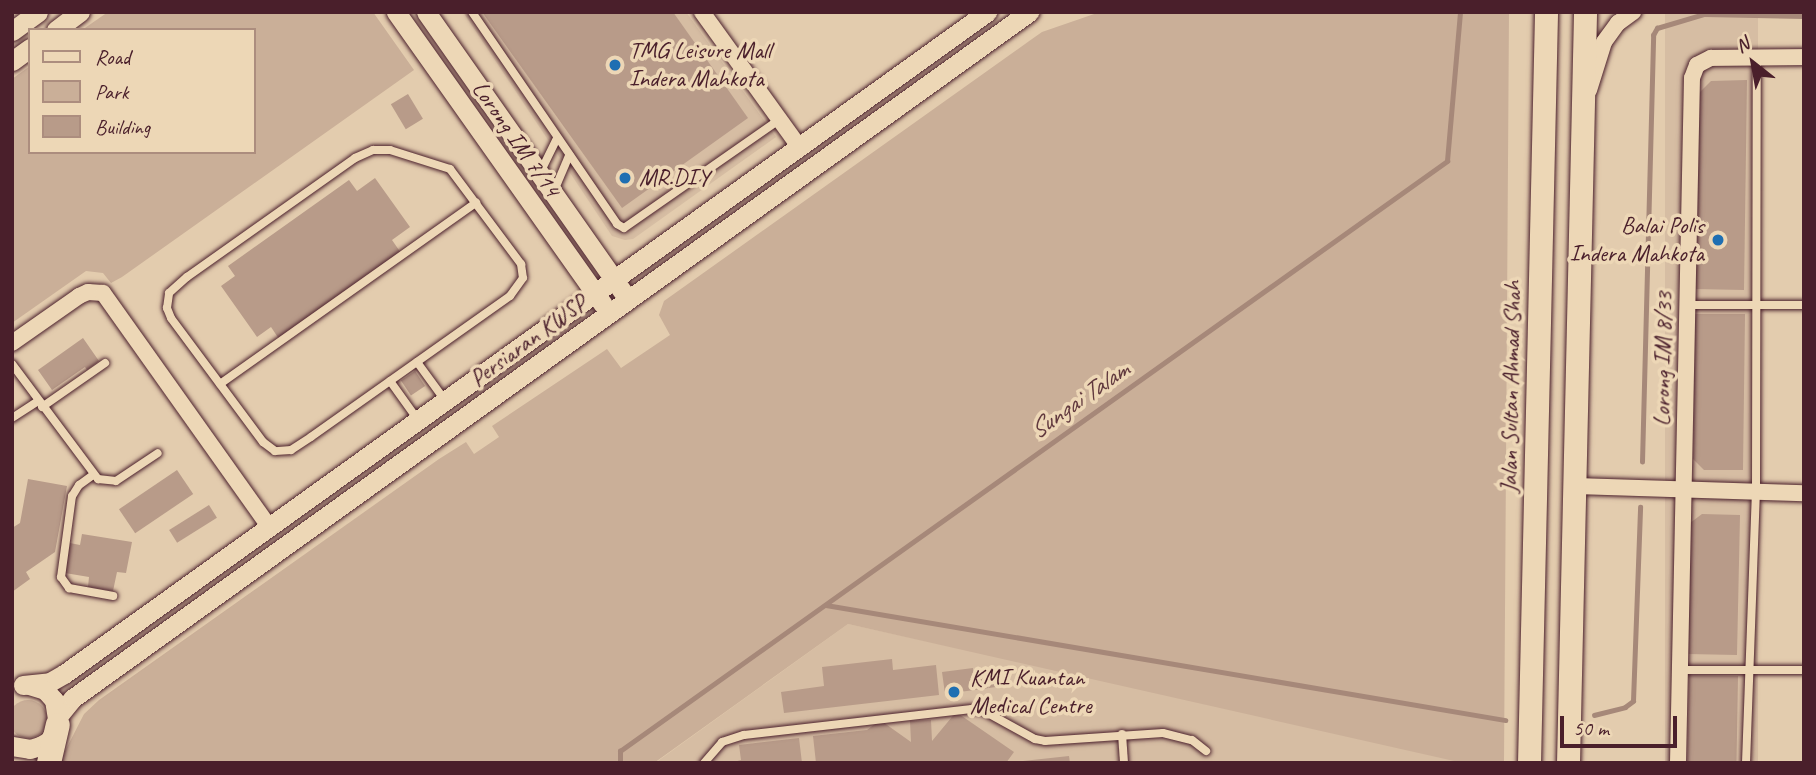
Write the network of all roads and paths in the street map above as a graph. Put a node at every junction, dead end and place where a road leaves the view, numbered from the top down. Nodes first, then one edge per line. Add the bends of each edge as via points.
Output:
1 (38, 12) edge
2 (80, 12) edge
3 (396, 12) edge
4 (426, 12) edge
5 (472, 12) edge
6 (702, 12) edge
7 (987, 12) edge
8 (1029, 12) edge
9 (1539, 12) edge
10 (1546, 12) edge
11 (1585, 12) edge
12 (1633, 12) edge
13 (58, 28) edge
14 (12, 31) edge
15 (28, 49) edge
16 (1545, 56) junction
17 (1757, 57) junction
18 (1804, 57) edge
19 (12, 61) edge
20 (1585, 102) junction
21 (779, 120) junction
22 (557, 138) junction
23 (800, 148) junction
24 (569, 155) junction
25 (780, 162) junction
26 (539, 173) junction
27 (795, 183) junction
28 (553, 193) junction
29 (476, 203) junction
30 (615, 281) junction
31 (597, 294) junction
32 (629, 299) junction
33 (1686, 305) junction
34 (1756, 305) junction
35 (1804, 306) edge
36 (610, 313) junction
37 (12, 343) edge
38 (417, 362) junction
39 (105, 363) dead end
40 (12, 364) edge
41 (390, 381) junction
42 (220, 384) junction
43 (445, 401) junction
44 (40, 404) junction
45 (12, 418) edge
46 (418, 420) junction
47 (158, 453) dead end
48 (93, 475) junction
49 (1576, 486) junction
50 (1683, 489) junction
51 (1756, 492) junction
52 (1804, 493) edge
53 (289, 512) junction
54 (269, 527) junction
55 (303, 532) junction
56 (113, 596) dead end
57 (1680, 670) junction
58 (1749, 670) junction
59 (1804, 670) edge
60 (16, 687) edge
61 (59, 720) junction
62 (1122, 734) junction
63 (12, 746) edge
64 (1206, 751) dead end
65 (50, 763) edge
66 (704, 763) edge
67 (1124, 763) edge
68 (1529, 763) edge
69 (1568, 763) edge
70 (1678, 763) edge
71 (1746, 763) edge

1 - 14 street
2 - 13 street
3 - 31 street, Lorong IM 7/14
4 - 26 street, Lorong IM 7/14
5 - 22 lane
6 - 21 street
7 - 23 street, Persiaran KWSP
8 - 27 street, Persiaran KWSP
9 - 16 street
10 - 16 main road, Jalan Sultan Ahmad Shah
11 - 20 main road
12 - 20 street via 1604,43
15 - 19 street
16 - 68 main road, Jalan Sultan Ahmad Shah
17 - 18 street, Lorong IM 8/33
17 - 33 street, Lorong IM 8/33 via 1712,58 1697,65 1692,78
17 - 34 lane
20 - 49 main road
21 - 23 street
21 - 24 lane via 624,228
22 - 24 lane
22 - 26 lane
23 - 25 street, Persiaran KWSP
24 - 28 lane
25 - 27 street
25 - 30 street, Persiaran KWSP
26 - 28 street, Lorong IM 7/14
27 - 32 street, Persiaran KWSP
28 - 30 street, Lorong IM 7/14
29 - 38 lane via 521,264 523,278 510,296
29 - 42 lane
29 - 42 lane via 450,169 390,150 373,150 220,253 174,287 167,299 171,318
30 - 31 street, Persiaran KWSP
30 - 32 street, Lorong IM 7/14
31 - 36 street, Lorong IM 7/14
31 - 43 street, Persiaran KWSP
32 - 36 street, Persiaran KWSP
33 - 34 lane
33 - 50 street, Lorong IM 8/33
34 - 35 lane
34 - 51 lane
36 - 55 street, Persiaran KWSP
37 - 54 street via 79,296 103,293
38 - 41 lane
38 - 43 lane
39 - 44 lane
40 - 44 lane
41 - 42 lane via 298,446 283,451 262,442
41 - 46 lane
43 - 46 street, Persiaran KWSP
44 - 45 lane
44 - 48 lane
46 - 53 street, Persiaran KWSP
47 - 48 lane via 116,481 104,482
48 - 56 lane via 72,496 61,577 69,588
49 - 50 street
49 - 69 main road
50 - 51 street
50 - 57 street, Lorong IM 8/33
51 - 52 street
51 - 58 lane
53 - 54 street, Persiaran KWSP
53 - 55 street
54 - 60 street, Persiaran KWSP via 57,679
55 - 61 street, Persiaran KWSP via 73,698
57 - 58 lane
57 - 70 street, Lorong IM 8/33
58 - 59 lane
58 - 71 lane
60 - 61 street, Persiaran KWSP via 39,687 50,695
61 - 63 street, Persiaran KWSP via 49,741 40,746
61 - 65 main road
62 - 64 lane via 1163,733 1192,740
62 - 66 lane via 1045,741 984,710 972,709 744,735 722,742
62 - 67 lane

